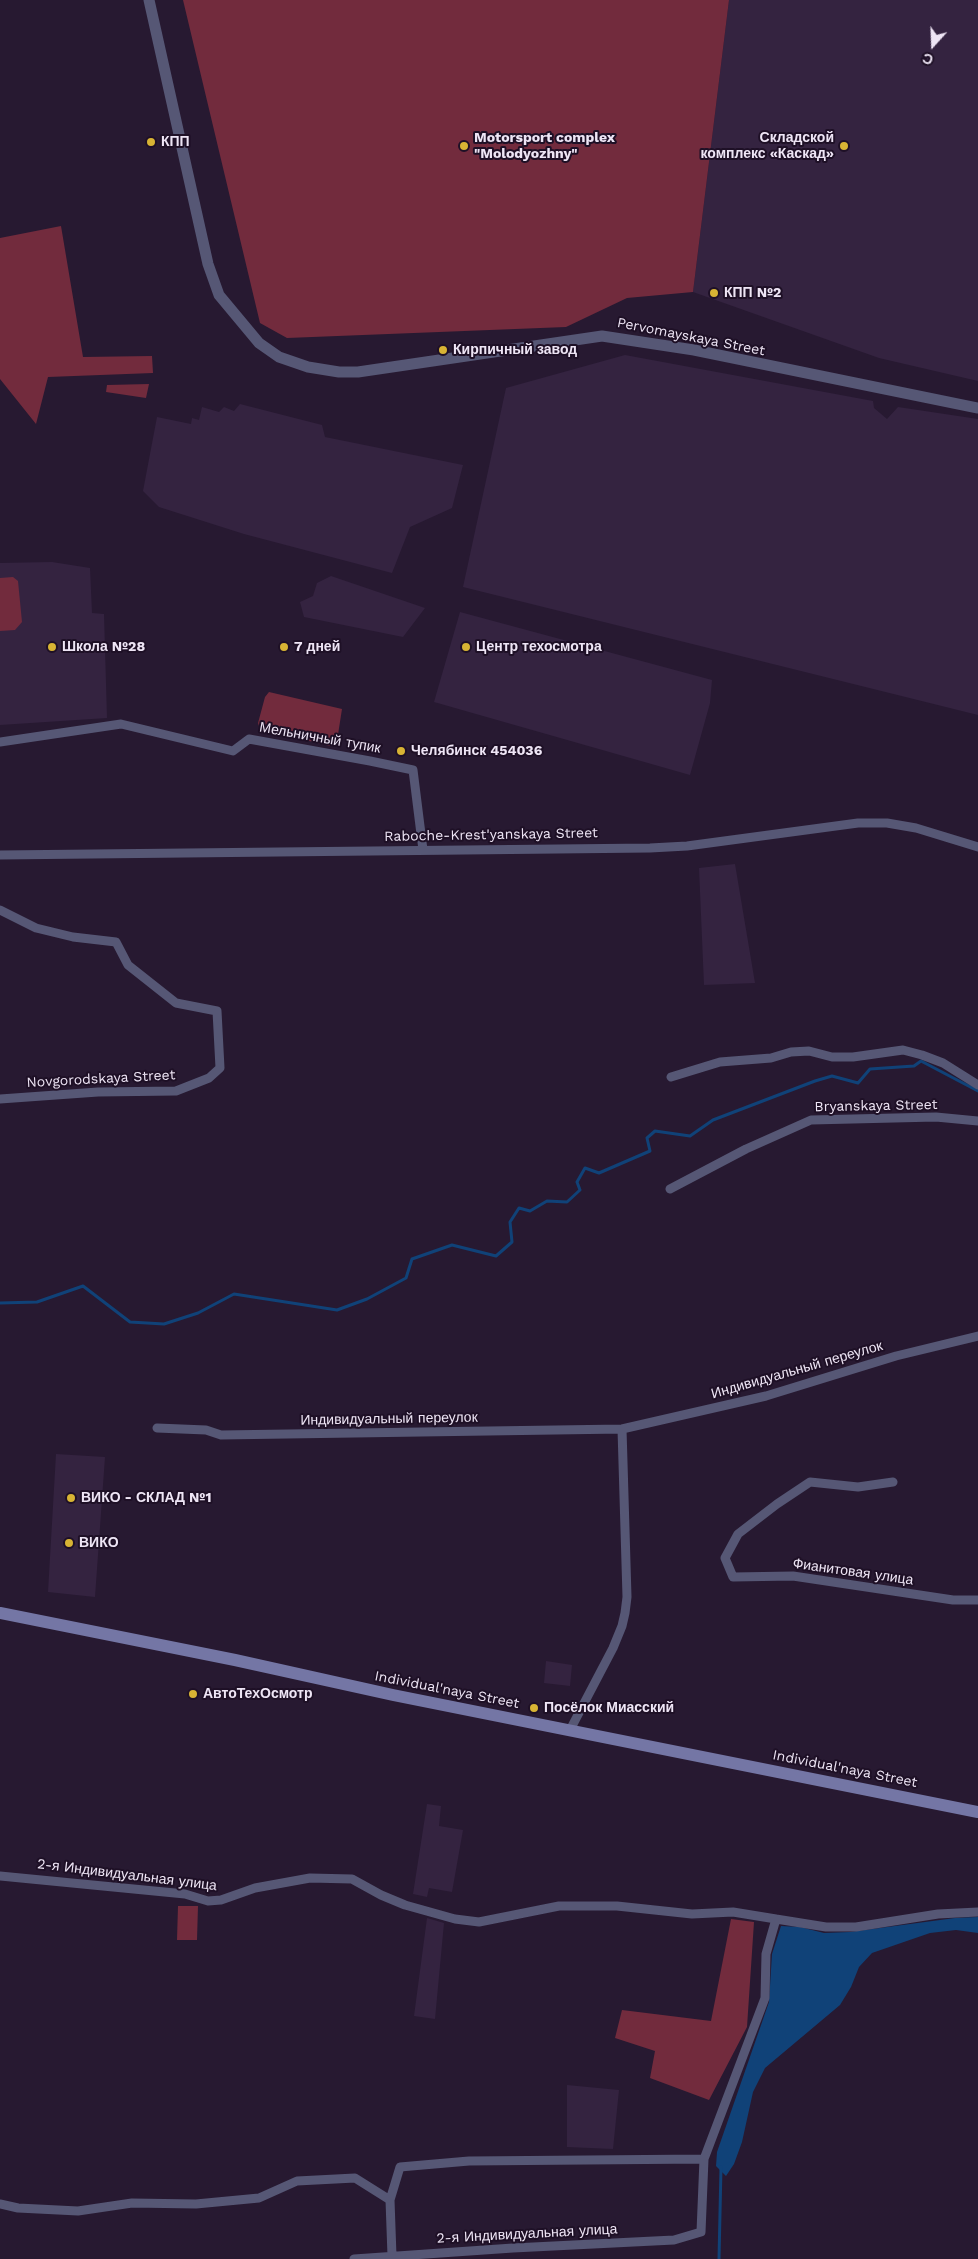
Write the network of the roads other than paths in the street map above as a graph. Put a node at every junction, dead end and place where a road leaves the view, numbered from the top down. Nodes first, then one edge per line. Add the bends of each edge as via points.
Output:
1 (148, 0) edge
2 (978, 408) edge
3 (0, 742) edge
4 (978, 847) edge
5 (423, 850) junction
6 (0, 855) edge
7 (0, 910) edge
8 (671, 1077) dead end
9 (978, 1085) edge
10 (0, 1099) edge
11 (978, 1121) edge
12 (670, 1189) dead end
13 (978, 1336) edge
14 (156, 1428) dead end
15 (622, 1429) junction
16 (893, 1482) dead end
17 (978, 1600) edge
18 (0, 1613) edge
19 (570, 1730) junction
20 (978, 1812) edge
21 (0, 1876) edge
22 (978, 1912) edge
23 (776, 1919) junction
24 (704, 2159) junction
25 (390, 2200) junction
26 (0, 2204) edge
27 (392, 2256) junction
28 (412, 2257) edge
29 (354, 2259) edge

1 - 2 street, Pervomayskaya Street via 208,264 219,295 259,343 279,357 308,367 358,372 602,336 694,350
3 - 5 street, Мельничный тупик via 122,724 233,751 249,739 412,770
4 - 5 street, Raboche-Krest'yanskaya Street via 916,828 887,823 687,846
5 - 6 street, Raboche-Krest'yanskaya Street
7 - 10 street, Novgorodskaya Street via 36,928 116,942 128,965 176,1003 217,1011 220,1068 209,1078 176,1091 98,1092
8 - 9 street via 720,1062 771,1058 791,1052 853,1057 903,1050 943,1063
11 - 12 street, Bryanskaya Street via 936,1117 810,1120 746,1148
13 - 15 street, Индивидуальный переулок via 896,1356 766,1396
14 - 15 street, Индивидуальный переулок via 206,1430 221,1435
15 - 19 street via 625,1613 613,1648
16 - 17 street, Фианитовая улица via 858,1487 810,1482 738,1534 725,1558 733,1577 793,1576 953,1600
18 - 19 main road, Individual'naya Street
19 - 20 main road, Individual'naya Street
21 - 23 street, 2-я Индивидуальная улица via 185,1894 208,1901 310,1878 352,1879 405,1905 479,1922 559,1906 617,1906 692,1914 733,1912
22 - 23 street, 2-я Индивидуальная улица via 938,1914 856,1927 826,1927
23 - 24 street via 766,1954 765,1998
24 - 25 street via 469,2160 400,2167
24 - 28 street, 2-я Индивидуальная улица via 701,2232 674,2240
25 - 26 street via 355,2178 297,2181 259,2198 196,2204 132,2203 78,2211
25 - 27 street
27 - 28 street, 2-я Индивидуальная улица
27 - 29 street, 2-я Индивидуальная улица

